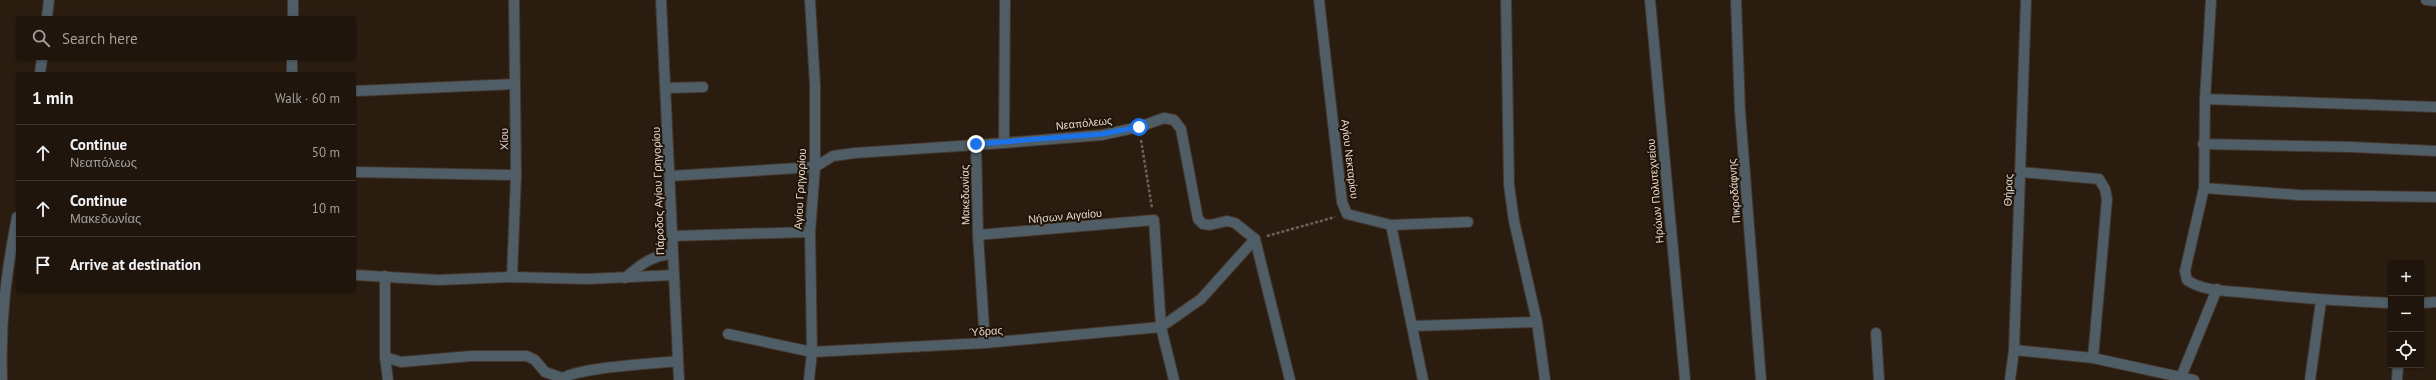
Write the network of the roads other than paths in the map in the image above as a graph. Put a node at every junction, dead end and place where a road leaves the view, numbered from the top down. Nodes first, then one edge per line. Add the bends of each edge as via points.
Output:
1 (49, 0) edge
2 (293, 0) edge
3 (514, 0) edge
4 (661, 0) edge
5 (810, 0) edge
6 (1005, 0) edge
7 (1319, 0) edge
8 (1506, 0) edge
9 (1650, 0) edge
10 (1736, 0) edge
11 (2026, 0) edge
12 (2211, 0) edge
13 (2426, 0) edge
14 (2436, 0) edge
15 (47, 16) edge
16 (293, 16) edge
17 (42, 60) edge
18 (292, 60) edge
19 (40, 72) edge
20 (292, 72) edge
21 (514, 84) junction
22 (703, 87) dead end
23 (666, 88) junction
24 (356, 91) edge
25 (2205, 99) junction
26 (2436, 107) edge
27 (1004, 143) junction
28 (976, 144) junction
29 (2203, 144) junction
30 (2436, 151) edge
31 (815, 167) junction
32 (356, 172) edge
33 (2020, 172) junction
34 (516, 175) junction
35 (670, 176) junction
36 (2204, 188) junction
37 (2436, 197) edge
38 (16, 222) edge
39 (1468, 222) dead end
40 (1391, 225) junction
41 (810, 232) junction
42 (978, 235) junction
43 (672, 236) junction
44 (1255, 239) junction
45 (673, 254) junction
46 (356, 275) edge
47 (674, 275) junction
48 (385, 276) junction
49 (512, 277) junction
50 (625, 278) junction
51 (2217, 290) junction
52 (2321, 301) junction
53 (2436, 302) edge
54 (2388, 303) edge
55 (2424, 303) edge
56 (1537, 322) junction
57 (1413, 326) junction
58 (1161, 327) junction
59 (1876, 333) dead end
60 (728, 334) dead end
61 (985, 343) junction
62 (2014, 350) junction
63 (812, 352) junction
64 (385, 357) junction
65 (2093, 358) junction
66 (677, 361) junction
67 (2398, 368) edge
68 (2181, 377) junction
69 (561, 379) edge
70 (2, 380) edge
71 (388, 380) edge
72 (679, 380) edge
73 (809, 380) edge
74 (1174, 380) edge
75 (1290, 380) edge
76 (1424, 380) edge
77 (1545, 380) edge
78 (1685, 380) edge
79 (1761, 380) edge
80 (1879, 380) edge
81 (2010, 380) edge
82 (2194, 380) edge
83 (2310, 380) edge
84 (2397, 380) edge

1 - 15 street
2 - 16 street
3 - 21 street, Χίου
4 - 23 street, Πάροδος Αγίου Γρηγορίου
5 - 31 street, Αγίου Γρηγορίου via 815,85
6 - 27 street
7 - 40 street, Αγίου Νεκταρίου via 1340,192 1347,214
8 - 56 street via 1509,185 1514,221
9 - 78 street, Ηρώων Πολυτεχνείου
10 - 79 street, Πικροδάφνης via 1740,111
11 - 33 street, Θήρας
12 - 25 street
13 - 14 street
17 - 19 street
18 - 20 street
21 - 24 street
21 - 34 street, Χίου
22 - 23 street
23 - 35 street, Πάροδος Αγίου Γρηγορίου
25 - 26 street
25 - 29 street
27 - 28 street
27 - 44 street, Νεαπόλεως via 1102,134 1139,127 1164,118 1174,120 1181,129 1198,219 1203,224 1210,225 1227,221 1235,223
28 - 31 street via 833,156
28 - 42 street, Μακεδωνίας
29 - 30 street via 2352,146
29 - 36 street
31 - 35 street
31 - 41 street, Αγίου Γρηγορίου
32 - 34 street
33 - 62 street, Θήρας
33 - 65 street via 2099,179 2105,188 2107,199
34 - 49 street, Χίου
35 - 43 street, Πάροδος Αγίου Γρηγορίου
36 - 37 street via 2299,195
36 - 51 street via 2185,271 2187,280 2194,285
38 - 70 street via 5,280 1,339
39 - 40 street, Αγίου Νεκταρίου
40 - 57 street
41 - 43 street
41 - 63 street, Αγίου Γρηγορίου
42 - 58 street, Νήσων Αιγαίου via 1154,220
42 - 61 street, Μακεδωνίας
43 - 45 street, Πάροδος Αγίου Γρηγορίου
44 - 58 street via 1200,299
44 - 75 street
45 - 47 street, Πάροδος Αγίου Γρηγορίου
45 - 50 street via 659,255 642,264
46 - 48 street
47 - 50 street
47 - 66 street, Πάροδος Αγίου Γρηγορίου
48 - 49 street via 438,280
48 - 64 street
49 - 50 street
51 - 52 street
51 - 68 street
52 - 54 street
52 - 83 street
53 - 55 street
56 - 57 street
56 - 77 street
57 - 76 street
58 - 61 street, Ύδρας
58 - 74 street
59 - 80 street
60 - 63 street, Ύδρας
61 - 63 street, Ύδρας
62 - 65 street
62 - 81 street, Θήρας
63 - 73 street, Αγίου Γρηγορίου
64 - 69 street via 401,362 472,356 527,356 535,360 545,372
64 - 71 street
65 - 68 street
66 - 69 street via 599,369
66 - 72 street, Πάροδος Αγίου Γρηγορίου
67 - 84 street
68 - 82 street

